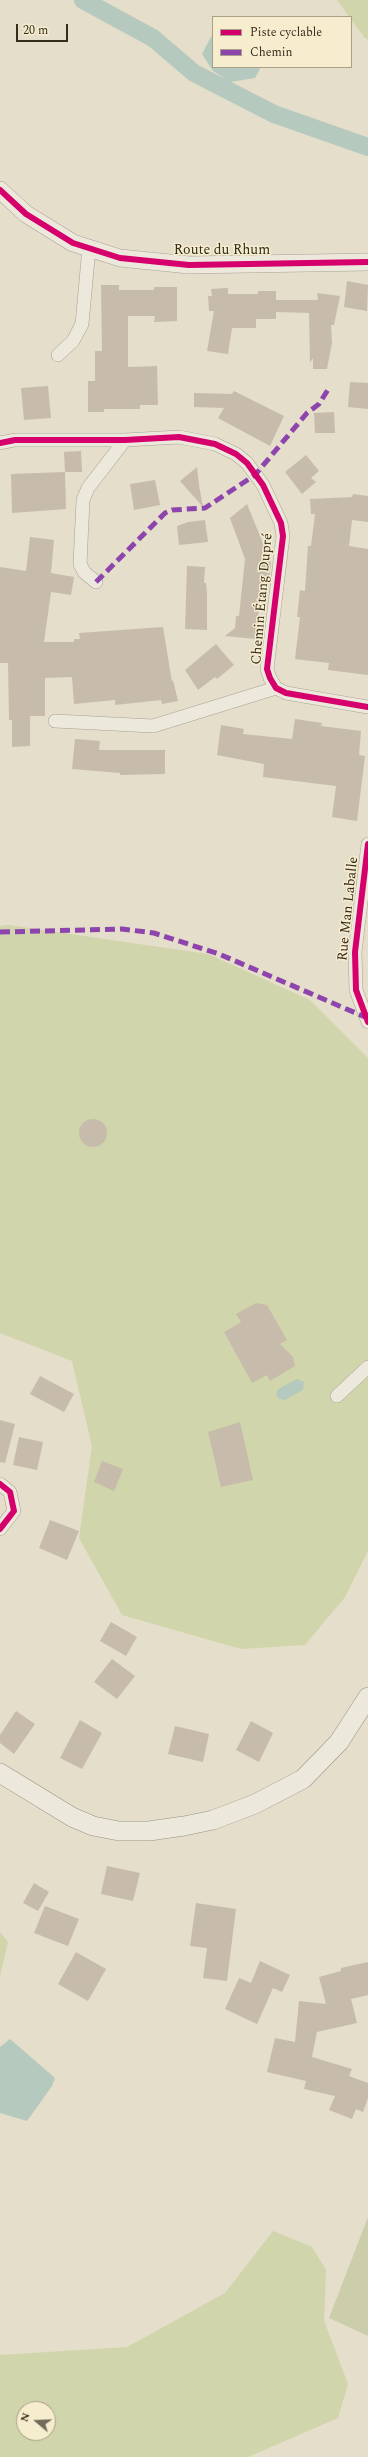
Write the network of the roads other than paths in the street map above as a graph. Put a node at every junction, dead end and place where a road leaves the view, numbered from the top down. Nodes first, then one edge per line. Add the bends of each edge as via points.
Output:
1 (0, 190) edge
2 (89, 248) junction
3 (368, 262) edge
4 (58, 354) dead end
5 (125, 440) junction
6 (0, 442) edge
7 (96, 582) dead end
8 (276, 688) junction
9 (368, 706) edge
10 (55, 721) dead end
11 (368, 844) edge
12 (368, 1022) edge
13 (368, 1367) edge
14 (337, 1396) dead end
15 (0, 1484) edge
16 (0, 1529) edge
17 (368, 1697) edge
18 (0, 1773) edge

1 - 2 street, Route du Rhum via 26,214 73,243
2 - 3 street, Route du Rhum via 120,258 189,265
2 - 4 street via 82,324 73,341
5 - 6 street, Chemin Étang Dupré
5 - 7 street via 88,488 83,500 80,564 84,572
5 - 8 street, Chemin Étang Dupré via 179,437 215,444 236,454 247,463 263,485 281,523 283,536 267,669
8 - 9 street via 286,693
8 - 10 street via 154,726
11 - 12 street, Rue Man Laballe via 355,959 356,990
13 - 14 street
15 - 16 street via 10,1492 14,1511
17 - 18 main road via 339,1742 303,1779 255,1804 213,1820 184,1826 149,1831 119,1831 93,1826 72,1817

